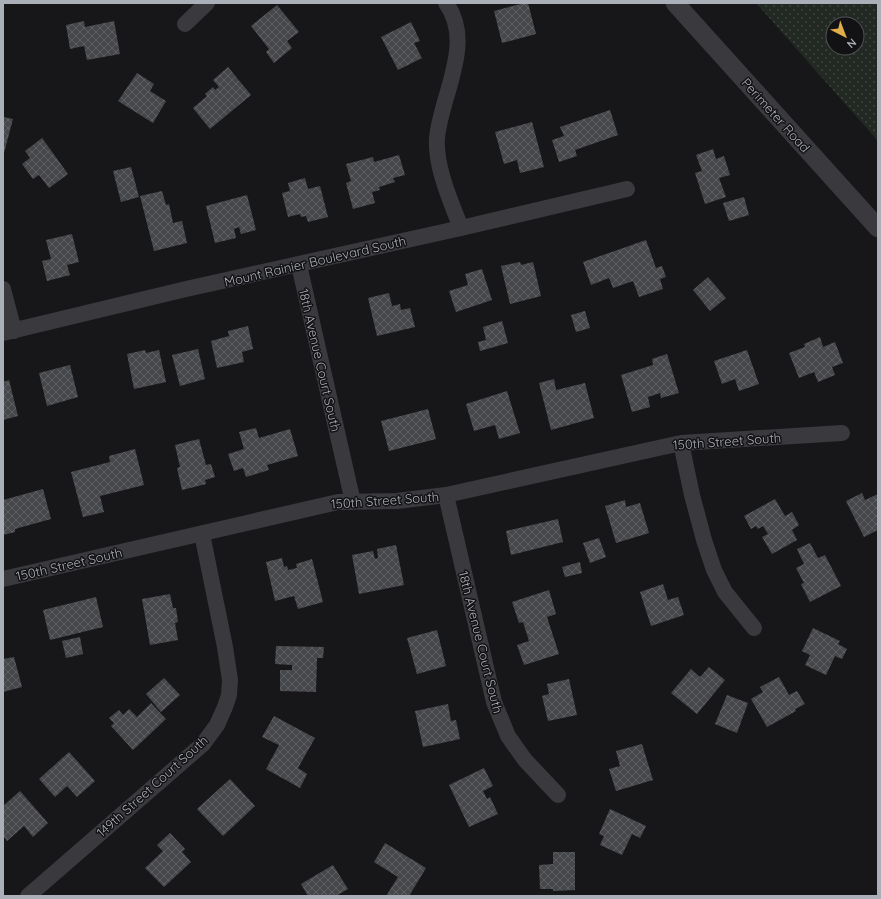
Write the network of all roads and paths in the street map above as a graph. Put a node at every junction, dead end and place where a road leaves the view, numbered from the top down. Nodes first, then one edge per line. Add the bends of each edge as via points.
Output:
1 (207, 3) edge
2 (446, 3) edge
3 (674, 3) edge
4 (185, 24) dead end
5 (627, 189) dead end
6 (461, 228) junction
7 (878, 228) edge
8 (298, 265) junction
9 (3, 289) edge
10 (8, 332) edge
11 (842, 433) dead end
12 (681, 443) junction
13 (446, 495) junction
14 (353, 502) junction
15 (202, 534) junction
16 (3, 579) edge
17 (754, 628) dead end
18 (558, 795) dead end
19 (28, 896) edge

1 - 4 street
2 - 6 street via 456,25 457,46 437,139 443,176
3 - 7 street, Perimeter Road
5 - 6 street, Mount Rainier Boulevard South
6 - 8 street, Mount Rainier Boulevard South
8 - 10 street, Mount Rainier Boulevard South
8 - 14 street, 18th Avenue Court South
9 - 10 street
11 - 12 street, 150th Street South
12 - 13 street, 150th Street South
12 - 17 street via 692,495 714,570 725,592
13 - 14 street, 150th Street South
13 - 18 street, 18th Avenue Court South via 494,702 508,736 525,760
14 - 15 street, 150th Street South via 320,505
15 - 16 street, 150th Street South
15 - 19 street, 149th Street Court South via 230,680 229,695 217,725 203,744

